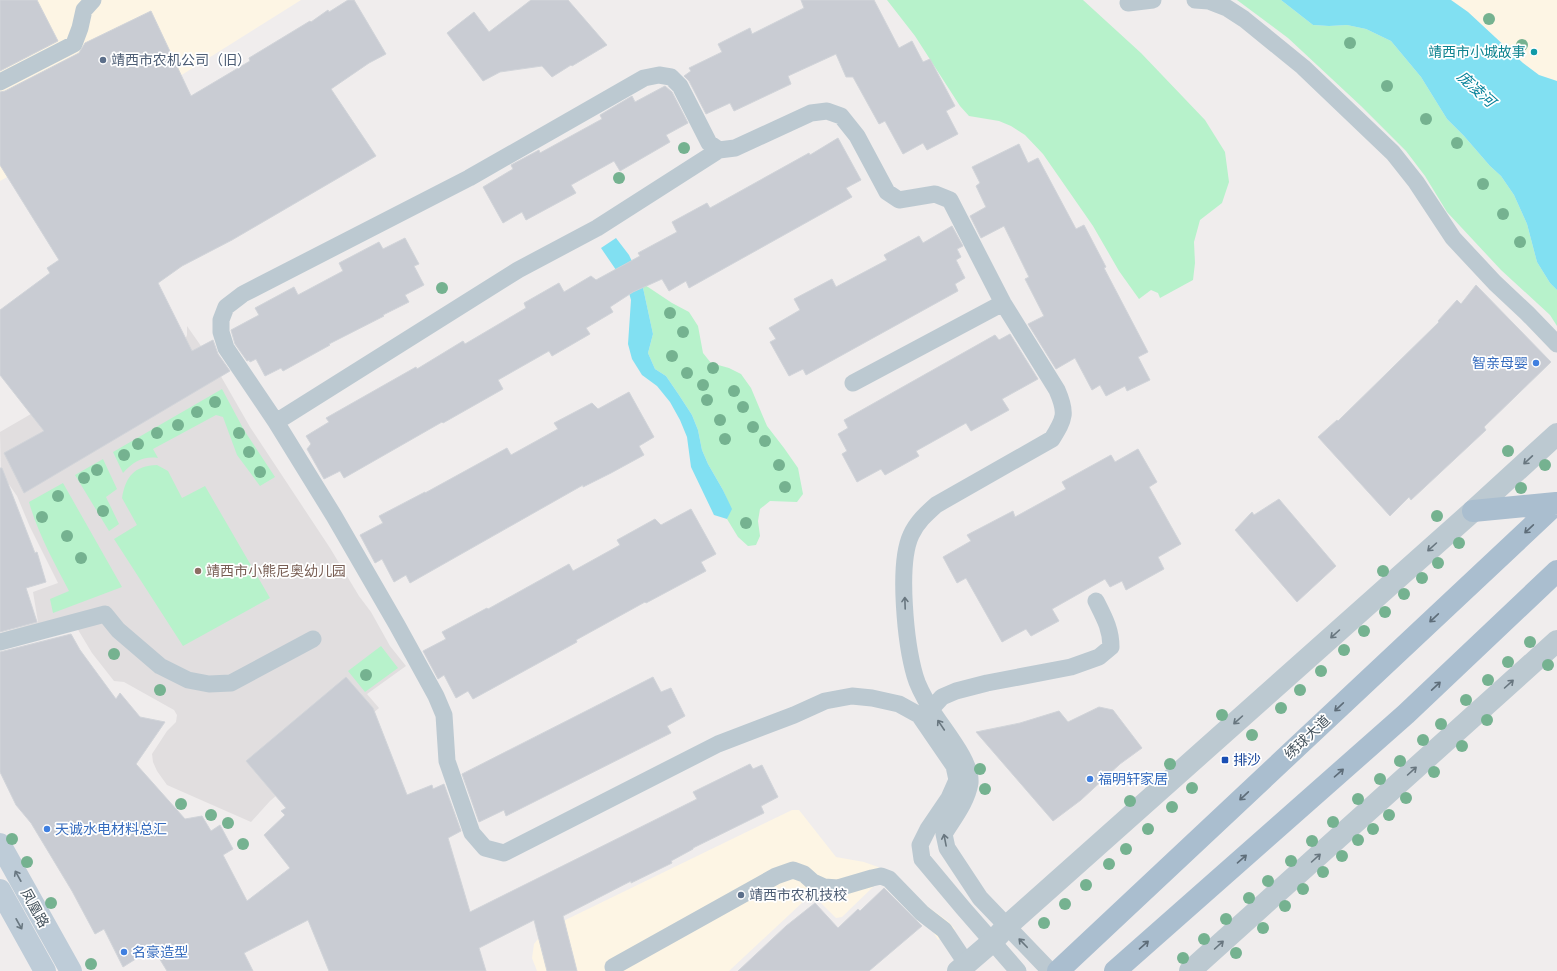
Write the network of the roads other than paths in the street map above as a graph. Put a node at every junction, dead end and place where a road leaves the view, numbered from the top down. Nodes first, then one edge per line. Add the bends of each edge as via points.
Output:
1 (93, 0) edge
2 (1153, 0) edge
3 (1195, 0) edge
4 (1128, 3) dead end
5 (0, 82) edge
6 (719, 150) junction
7 (1003, 303) junction
8 (1557, 344) edge
9 (853, 383) dead end
10 (276, 422) junction
11 (1557, 434) edge
12 (1557, 503) edge
13 (1473, 511) junction
14 (1557, 571) edge
15 (1096, 601) dead end
16 (313, 639) dead end
17 (1557, 641) edge
18 (0, 642) edge
19 (931, 709) junction
20 (0, 844) edge
21 (0, 890) edge
22 (1000, 934) junction
23 (613, 967) dead end
24 (962, 967) edge
25 (44, 971) edge
26 (71, 971) edge
27 (1018, 971) edge
28 (1050, 971) edge
29 (1058, 971) edge
30 (1115, 971) edge
31 (1190, 971) edge

1 - 5 lane via 84,10 74,44
2 - 4 lane
3 - 8 lane via 1209,1 1227,8 1303,67 1393,153 1416,182 1453,238
6 - 7 lane via 736,148 811,113 827,110 841,116 857,136 887,192 898,200 935,194 950,200
6 - 10 lane via 597,228 518,270
6 - 10 lane via 709,143 680,86 670,77 659,75 644,78 469,178 243,294 226,307 220,332 226,348
7 - 9 lane
19 -> 7 lane via 915,677 906,638 904,563 910,536 922,517 936,505 1052,439 1062,423 1064,405 1057,390
10 - 22 lane via 334,516 436,696 444,715 447,761 472,833 485,848 504,853 718,744 794,716 825,701 852,696 872,698 898,704 919,716 954,766 957,780 920,845 922,859 963,908
11 -> 13 street
12 - 13 main road
12 -> 29 main road, 绣球大道
13 -> 22 street
30 -> 14 main road via 1406,714
15 - 19 lane via 1108,623 1111,636 1111,647 1099,657 1071,667 956,691 942,697
16 - 18 lane via 231,683 209,684 188,680 160,666 118,630 105,614
31 -> 17 street
22 -> 19 lane via 947,848 944,834 964,802 970,782 966,764
26 -> 20 main road, 凤凰路
21 -> 25 main road, 凤凰路
22 - 24 street
22 - 27 lane
28 -> 22 lane
23 - 24 lane via 776,876 793,870 804,874 824,888 838,888 881,876 889,879 922,913 944,930

